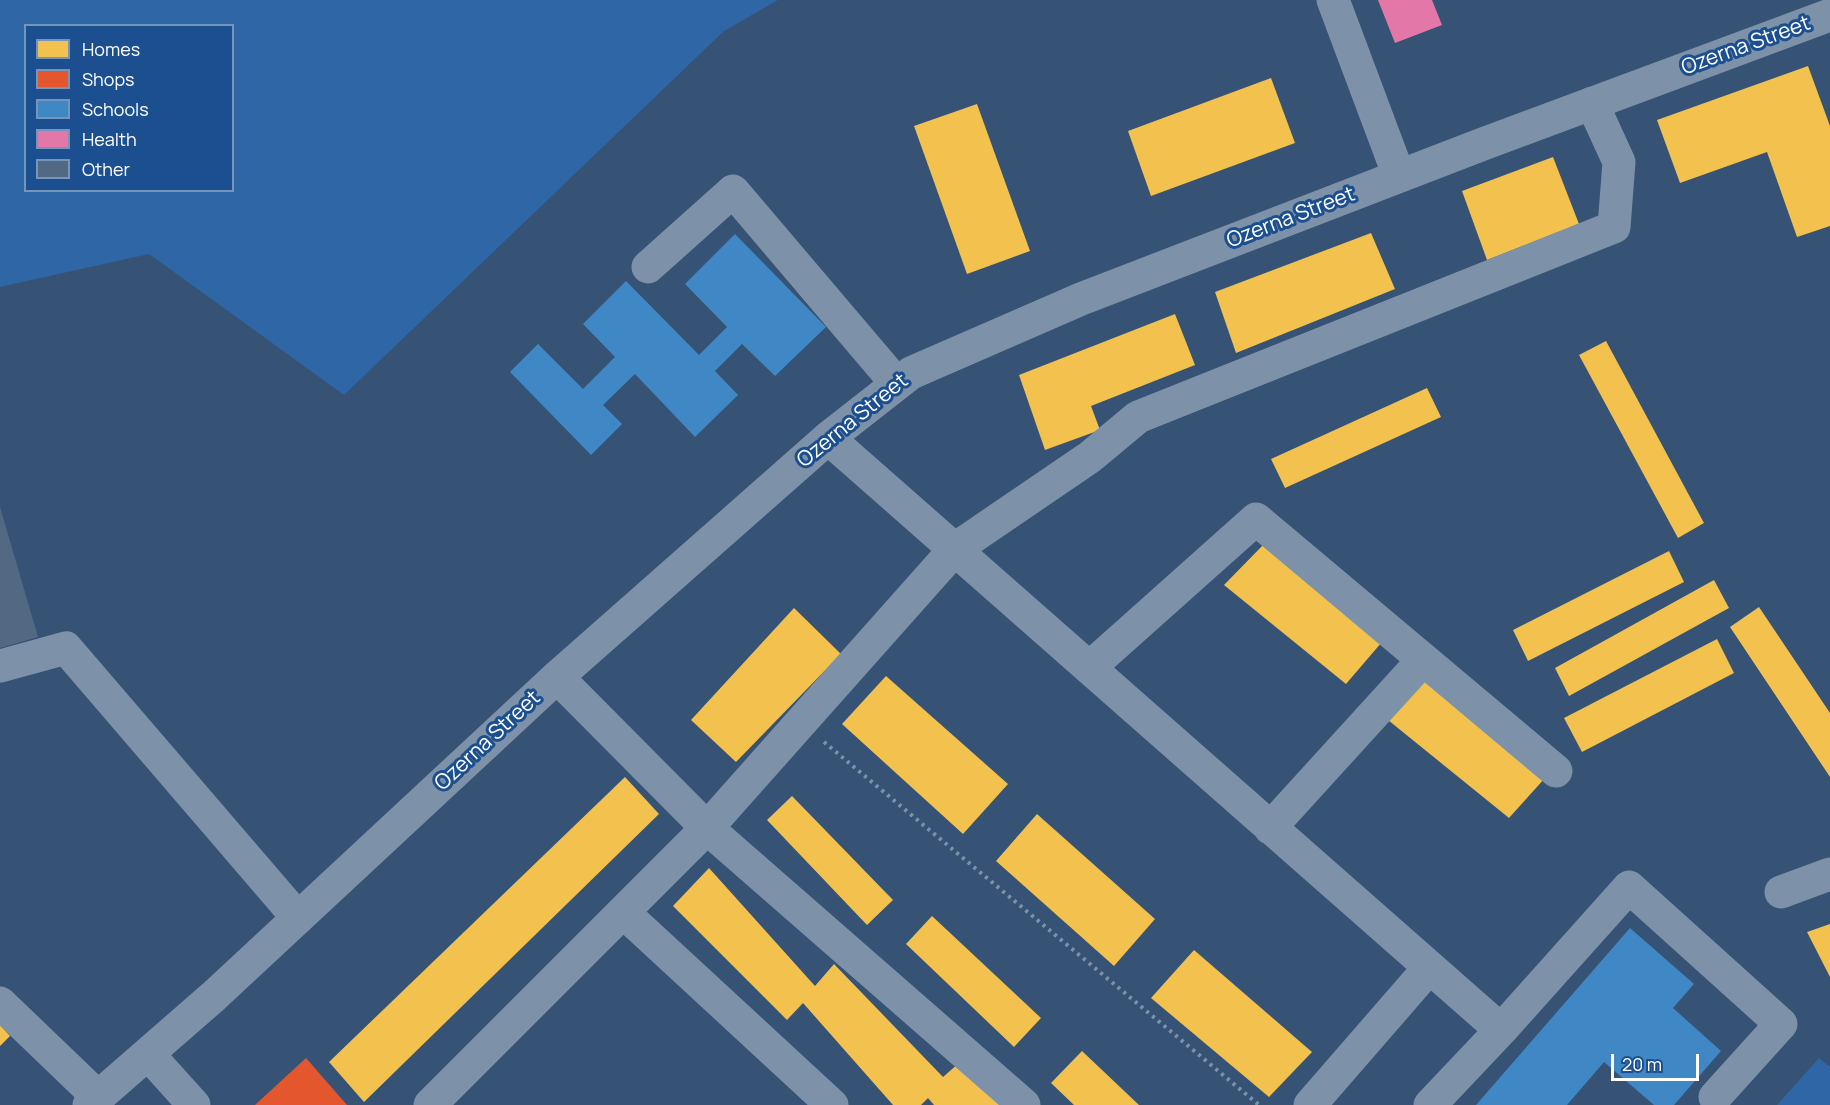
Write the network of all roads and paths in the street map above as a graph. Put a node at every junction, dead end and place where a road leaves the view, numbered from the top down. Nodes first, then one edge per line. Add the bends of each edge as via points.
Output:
1 (1333, 0) edge
2 (1830, 15) edge
3 (1592, 103) junction
4 (1399, 176) junction
5 (648, 267) dead end
6 (897, 384) junction
7 (828, 438) junction
8 (955, 549) junction
9 (1423, 660) junction
10 (0, 666) edge
11 (1089, 668) junction
12 (557, 677) junction
13 (801, 722) junction
14 (1556, 771) dead end
15 (707, 828) junction
16 (1270, 828) junction
17 (1830, 874) edge
18 (1781, 892) dead end
19 (622, 912) junction
20 (298, 918) junction
21 (1429, 968) junction
22 (0, 1003) edge
23 (1502, 1030) junction
24 (148, 1054) junction
25 (1715, 1097) dead end
26 (94, 1101) edge
27 (194, 1105) edge
28 (430, 1105) edge
29 (832, 1105) edge
30 (1024, 1105) edge
31 (1259, 1105) edge
32 (1310, 1105) edge
33 (1430, 1105) edge

1 - 4 street
2 - 3 street, Ozerna Street
3 - 4 street, Ozerna Street
3 - 8 street via 1619,162 1614,227 1138,417 1090,457
4 - 6 street, Ozerna Street via 1081,299 911,373
5 - 6 street via 733,191
6 - 7 street, Ozerna Street
7 - 8 street
7 - 12 street, Ozerna Street
8 - 11 street
8 - 13 street
9 - 11 street via 1256,519
9 - 14 street
9 - 16 street
10 - 20 street via 66,648
11 - 16 street
12 - 15 street
12 - 20 street, Ozerna Street
13 - 15 street
13 - 31 path
15 - 19 street
15 - 30 street
16 - 21 street
17 - 18 street
19 - 28 street
19 - 29 street
20 - 24 street, Ozerna Street
21 - 23 street
21 - 32 street
22 - 26 street
23 - 25 street via 1629,887 1781,1024
23 - 33 street
24 - 26 street, Ozerna Street
24 - 27 street

